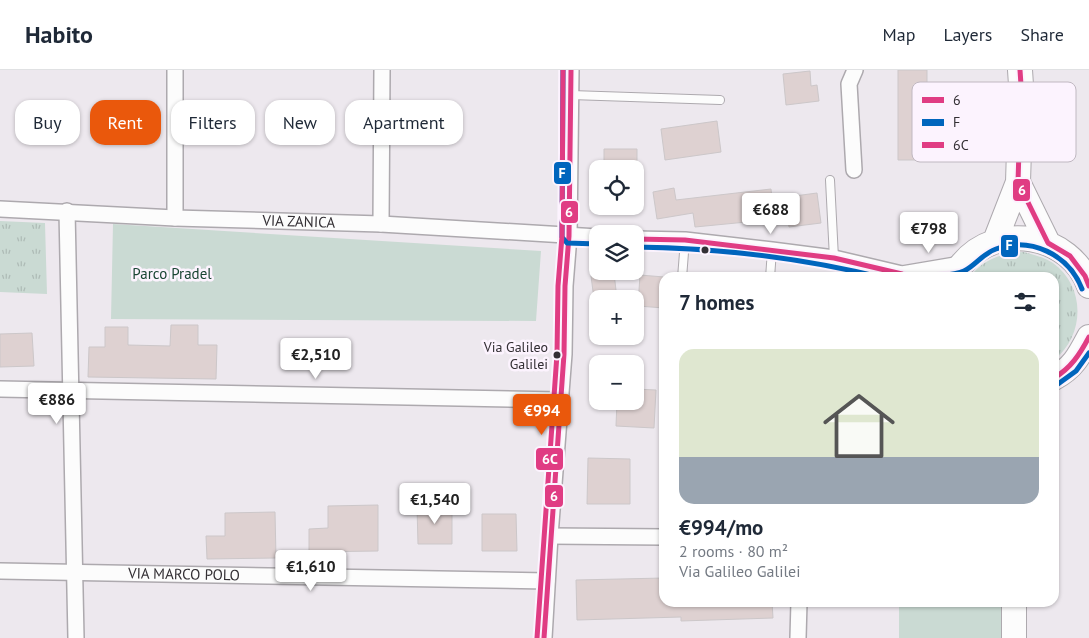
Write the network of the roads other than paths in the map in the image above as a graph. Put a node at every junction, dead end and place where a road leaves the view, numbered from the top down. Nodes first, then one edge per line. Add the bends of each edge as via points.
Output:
1 (175, 70) edge
2 (382, 70) edge
3 (571, 70) edge
4 (855, 70) edge
5 (571, 96) junction
6 (720, 100) dead end
7 (1019, 162) edge
8 (854, 170) dead end
9 (830, 180) dead end
10 (1018, 182) junction
11 (0, 209) edge
12 (67, 211) junction
13 (175, 218) junction
14 (381, 224) junction
15 (569, 236) junction
16 (589, 237) edge
17 (644, 238) edge
18 (685, 240) junction
19 (995, 241) junction
20 (1048, 243) junction
21 (772, 250) junction
22 (834, 258) junction
23 (958, 271) edge
24 (682, 272) edge
25 (770, 272) edge
26 (888, 272) edge
27 (1089, 286) edge
28 (1089, 338) edge
29 (1059, 375) edge
30 (0, 389) edge
31 (71, 390) junction
32 (560, 400) junction
33 (550, 536) junction
34 (659, 537) edge
35 (0, 571) edge
36 (75, 572) junction
37 (547, 581) junction
38 (799, 607) edge
39 (1014, 607) edge
40 (76, 638) edge
41 (544, 638) edge
42 (798, 638) edge
43 (1014, 638) edge

1 - 13 street
2 - 14 street
3 - 5 street
4 - 8 street via 849,84
5 - 6 lane
5 - 15 street
7 - 10 main road
9 - 22 lane
10 - 19 main road
10 - 20 main road
11 - 12 street, VIA ZANICA
12 - 13 street, VIA ZANICA
12 - 31 street
13 - 14 street, VIA ZANICA
14 - 15 street, VIA ZANICA
15 - 16 street, VIA ZANICA
15 - 32 street
17 - 18 street
18 - 21 street
18 - 24 lane
19 - 20 main road via 1022,237
19 - 23 main road via 977,250
20 - 27 main road via 1070,256 1086,276
21 - 22 street
21 - 25 lane
22 - 26 street
28 - 29 main road via 1078,360
30 - 31 street
31 - 32 street
31 - 36 street
32 - 33 street
33 - 34 street
33 - 37 street
35 - 36 street, VIA MARCO POLO
36 - 37 street, VIA MARCO POLO
36 - 40 street
37 - 41 street
38 - 42 street
39 - 43 main road

